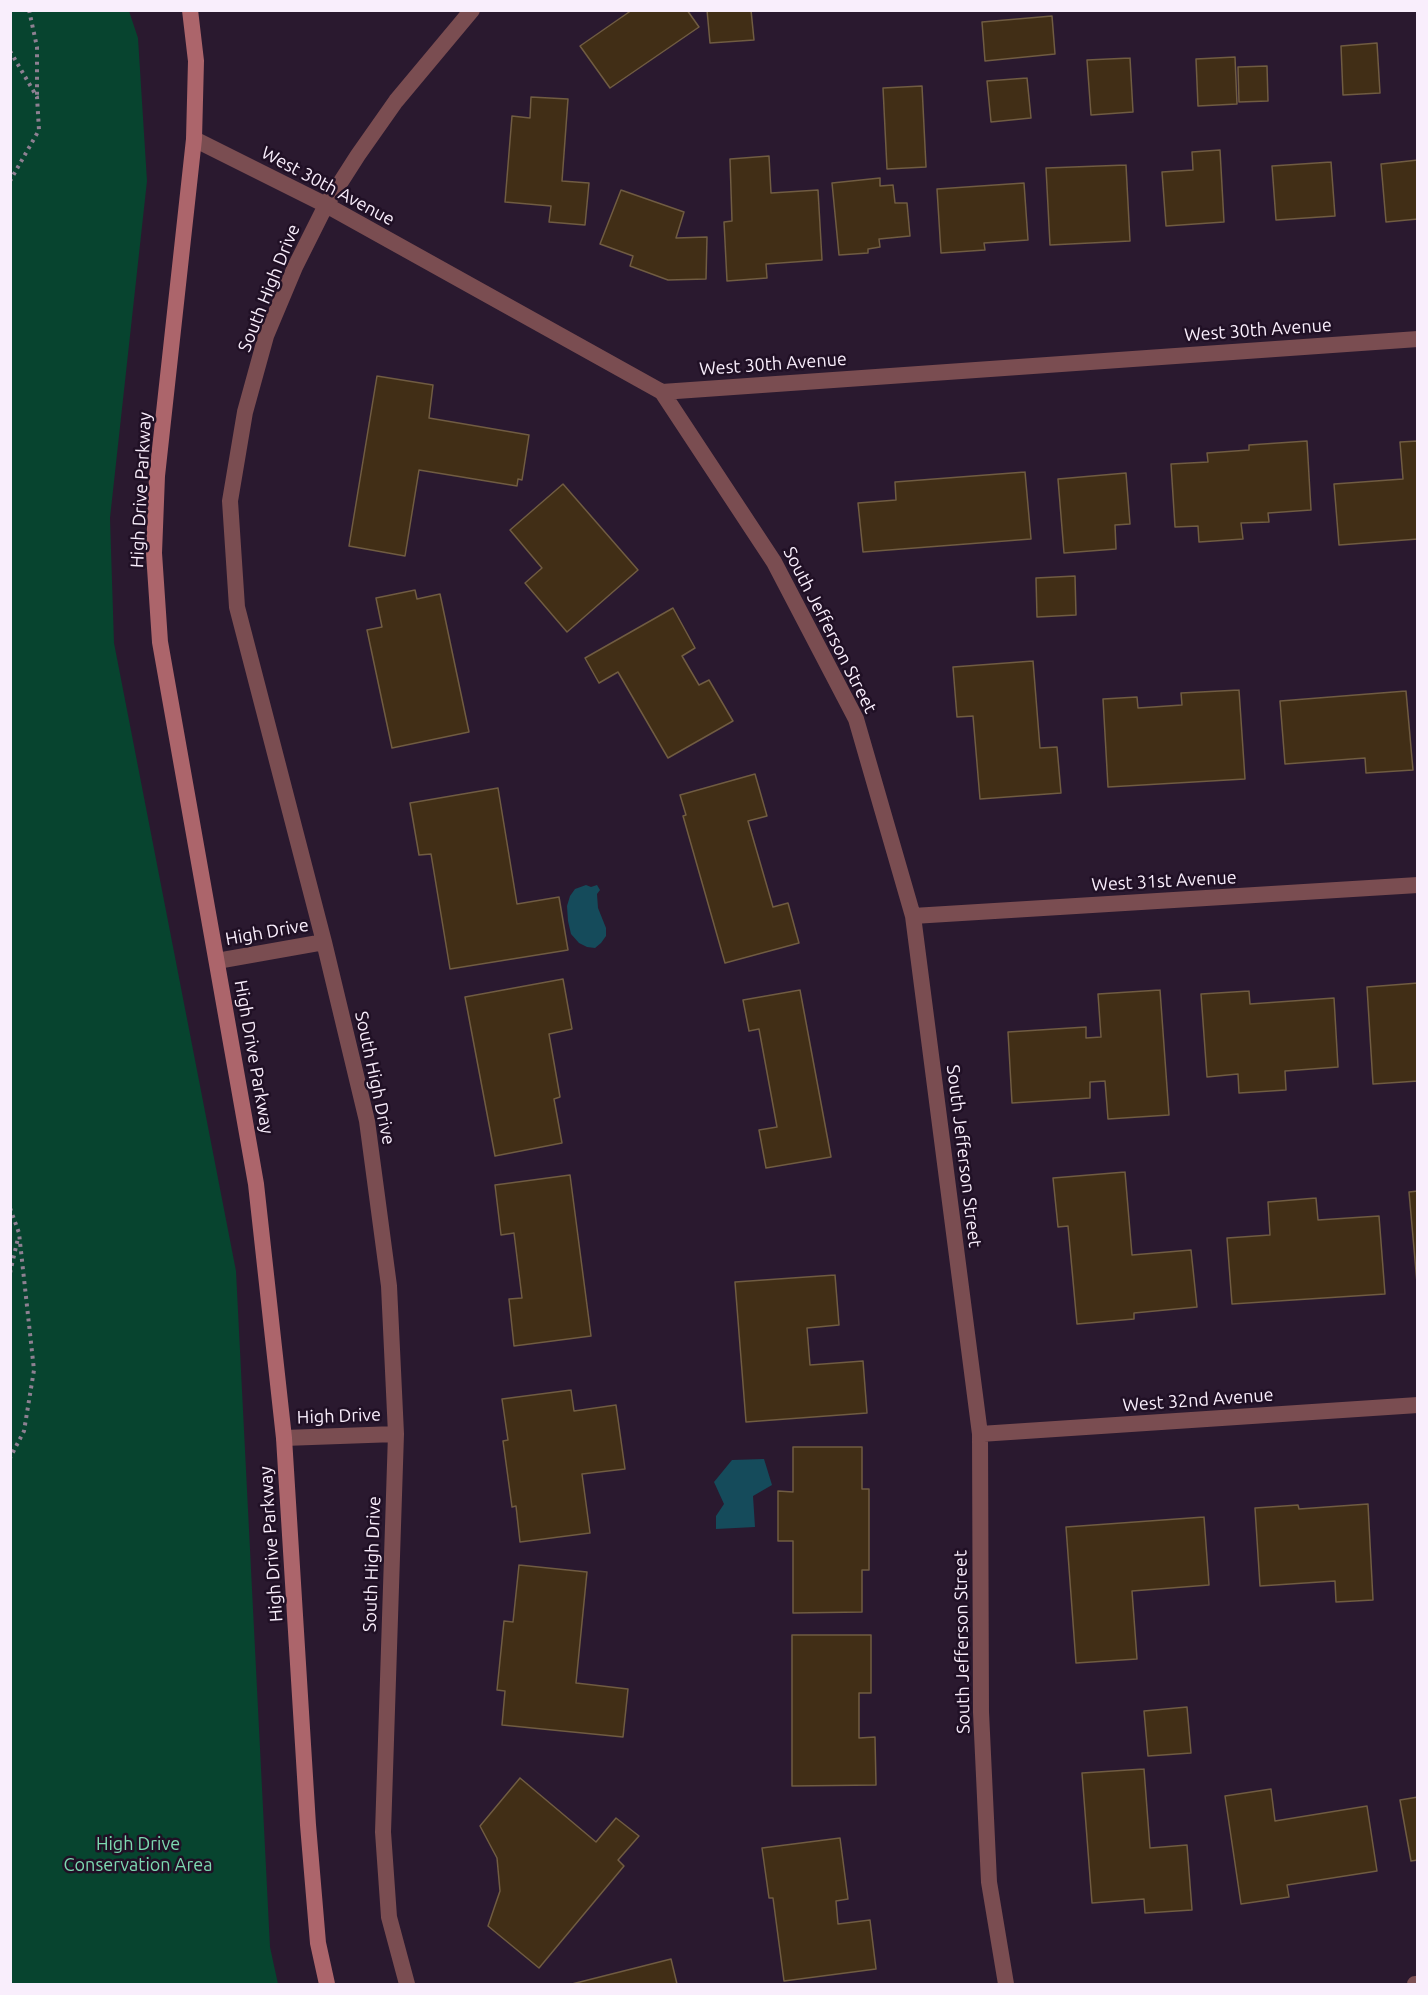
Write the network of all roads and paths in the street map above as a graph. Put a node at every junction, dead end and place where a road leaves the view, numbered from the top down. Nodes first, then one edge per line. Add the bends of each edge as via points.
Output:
1 (29, 10) edge
2 (190, 10) edge
3 (472, 10) edge
4 (10, 51) edge
5 (37, 97) junction
6 (194, 139) junction
7 (10, 181) edge
8 (326, 205) junction
9 (1418, 339) edge
10 (662, 392) junction
11 (1418, 885) edge
12 (913, 916) junction
13 (324, 942) junction
14 (217, 960) junction
15 (10, 1208) edge
16 (19, 1233) junction
17 (10, 1273) edge
18 (1418, 1405) edge
19 (396, 1434) junction
20 (980, 1434) junction
21 (284, 1438) junction
22 (10, 1458) edge
23 (327, 1984) edge
24 (407, 1984) edge
25 (1006, 1984) edge

1 - 5 path via 37,47
2 - 6 main road via 196,61
3 - 8 street, South High Drive via 396,101
4 - 5 path
5 - 7 path via 39,130
6 - 8 street, West 30th Avenue
6 - 14 main road, High Drive Parkway via 157,476 154,553 160,642
8 - 10 street, West 30th Avenue
8 - 13 street, South High Drive via 266,336 245,412 230,501 237,607
9 - 10 street, West 30th Avenue
10 - 12 street, South Jefferson Street via 774,562 856,719
11 - 12 street, West 31st Avenue
12 - 20 street, South Jefferson Street
13 - 14 street, High Drive
13 - 19 street, South High Drive via 367,1121 389,1286
14 - 21 main road, High Drive Parkway via 256,1184
15 - 16 path
16 - 17 path
16 - 22 path via 34,1370 24,1431
18 - 20 street, West 32nd Avenue
19 - 21 street, High Drive
19 - 24 street, South High Drive via 383,1832 389,1917
20 - 25 street, South Jefferson Street via 981,1712 989,1882
21 - 23 main road, High Drive Parkway via 309,1837 318,1943

